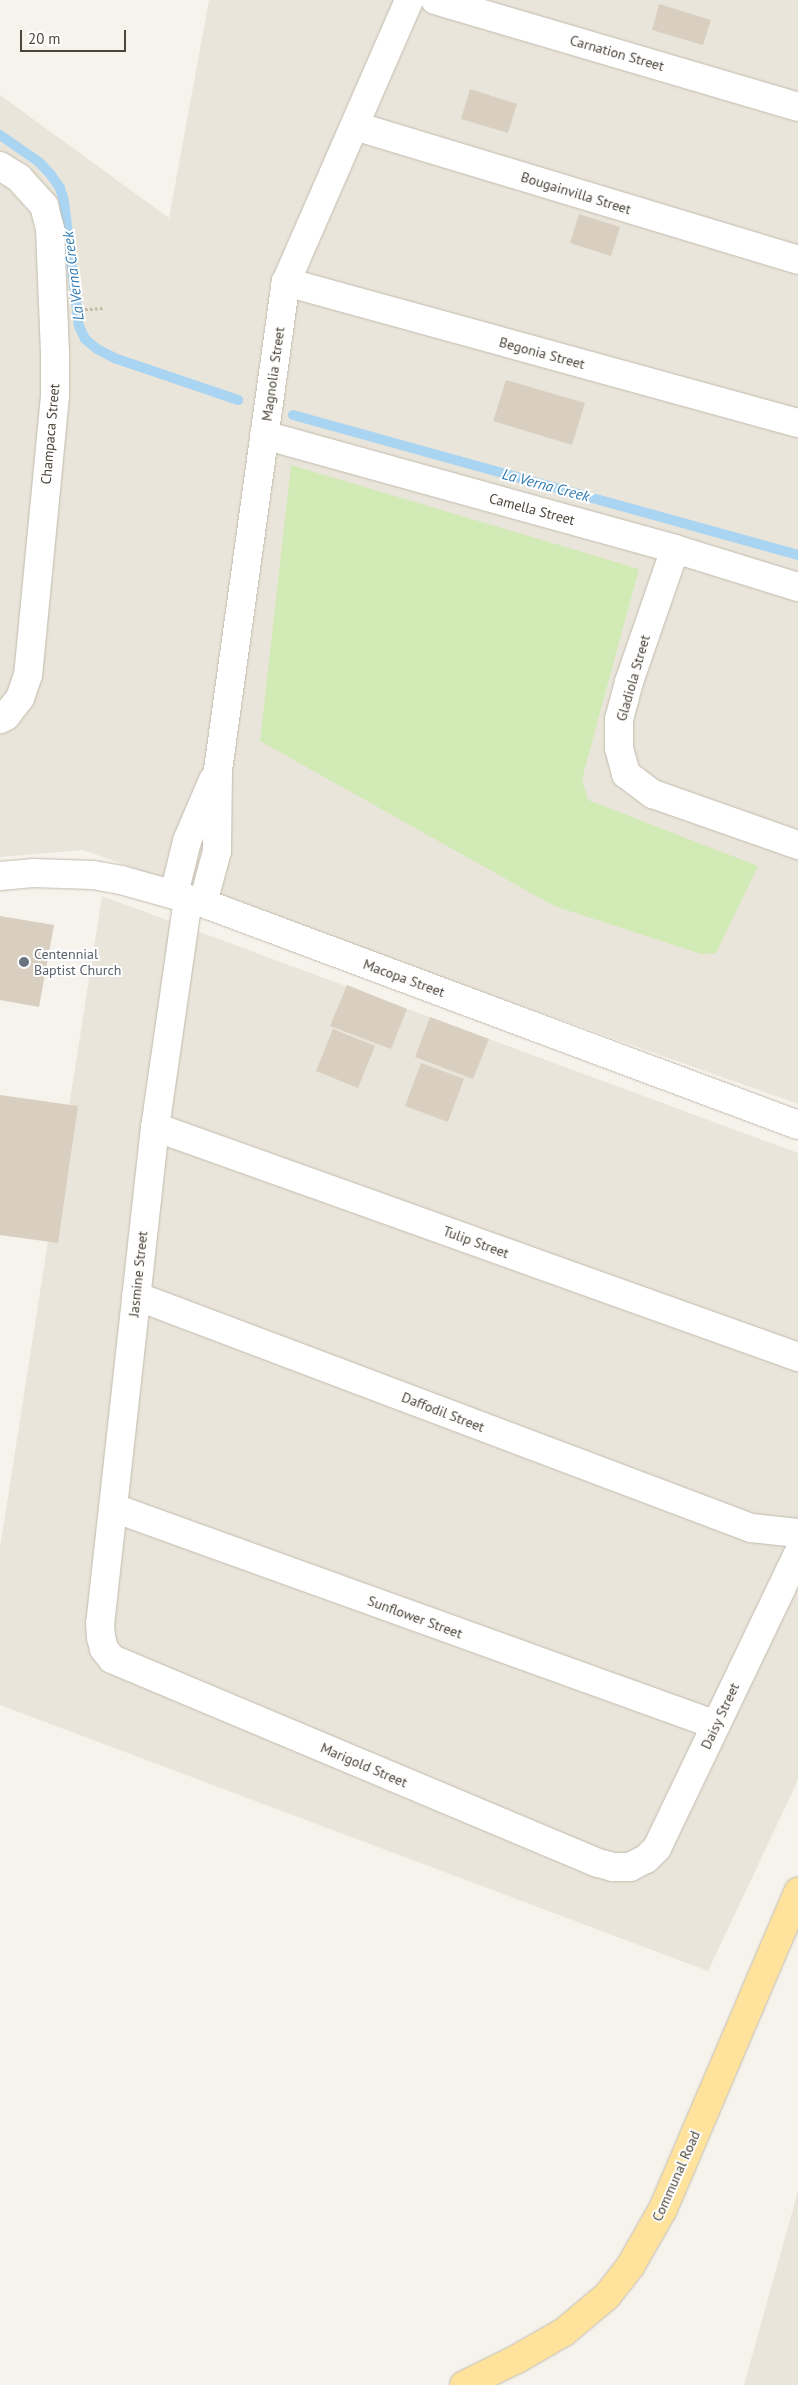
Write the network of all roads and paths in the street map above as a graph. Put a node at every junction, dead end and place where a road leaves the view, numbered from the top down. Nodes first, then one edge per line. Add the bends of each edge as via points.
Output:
1 (409, 0) edge
2 (435, 0) edge
3 (798, 107) edge
4 (354, 126) junction
5 (0, 166) edge
6 (798, 260) edge
7 (286, 282) junction
8 (798, 423) edge
9 (264, 435) junction
10 (675, 548) junction
11 (798, 588) edge
12 (3, 717) edge
13 (798, 845) edge
14 (0, 876) edge
15 (188, 899) junction
16 (798, 1125) edge
17 (155, 1127) junction
18 (136, 1296) junction
19 (798, 1357) edge
20 (114, 1508) junction
21 (751, 1528) junction
22 (798, 1533) edge
23 (796, 1565) edge
24 (104, 1649) joint
25 (716, 1725) junction
26 (630, 1867) joint
27 (798, 1892) edge
28 (464, 2385) edge

1 - 4 street, Magnolia Street
2 - 3 street, Carnation Street
4 - 6 street, Bougainvilla Street
4 - 7 street, Magnolia Street
5 - 12 street, Champaca Street via 19,178 44,206 50,229 55,354 55,396 28,675 20,698
7 - 8 street, Begonia Street
7 - 9 street, Magnolia Street
9 - 10 street, Camella Street
9 - 15 street, Magnolia Street via 218,770 187,841
10 - 11 street, Camella Street
10 - 13 street, Gladiola Street via 619,720 619,748 626,774 652,794
14 - 15 street, Macopa Street via 33,873 93,875
15 - 16 street, Macopa Street
15 - 17 street, Jasmine Street
17 - 18 street, Jasmine Street
17 - 19 street, Tulip Street
18 - 20 street, Jasmine Street
18 - 21 street, Daffodil Street
20 - 24 street, Jasmine Street via 100,1623
20 - 25 street, Sunflower Street
21 - 22 street, Daffodil Street
21 - 23 street, Daffodil Street
23 - 25 street, Daisy Street
24 - 26 street, Marigold Street via 112,1659 598,1864
25 - 26 street, Daisy Street via 657,1848 646,1859
27 - 28 main road, Communal Road via 663,2209 632,2265 607,2296 564,2332 517,2360

